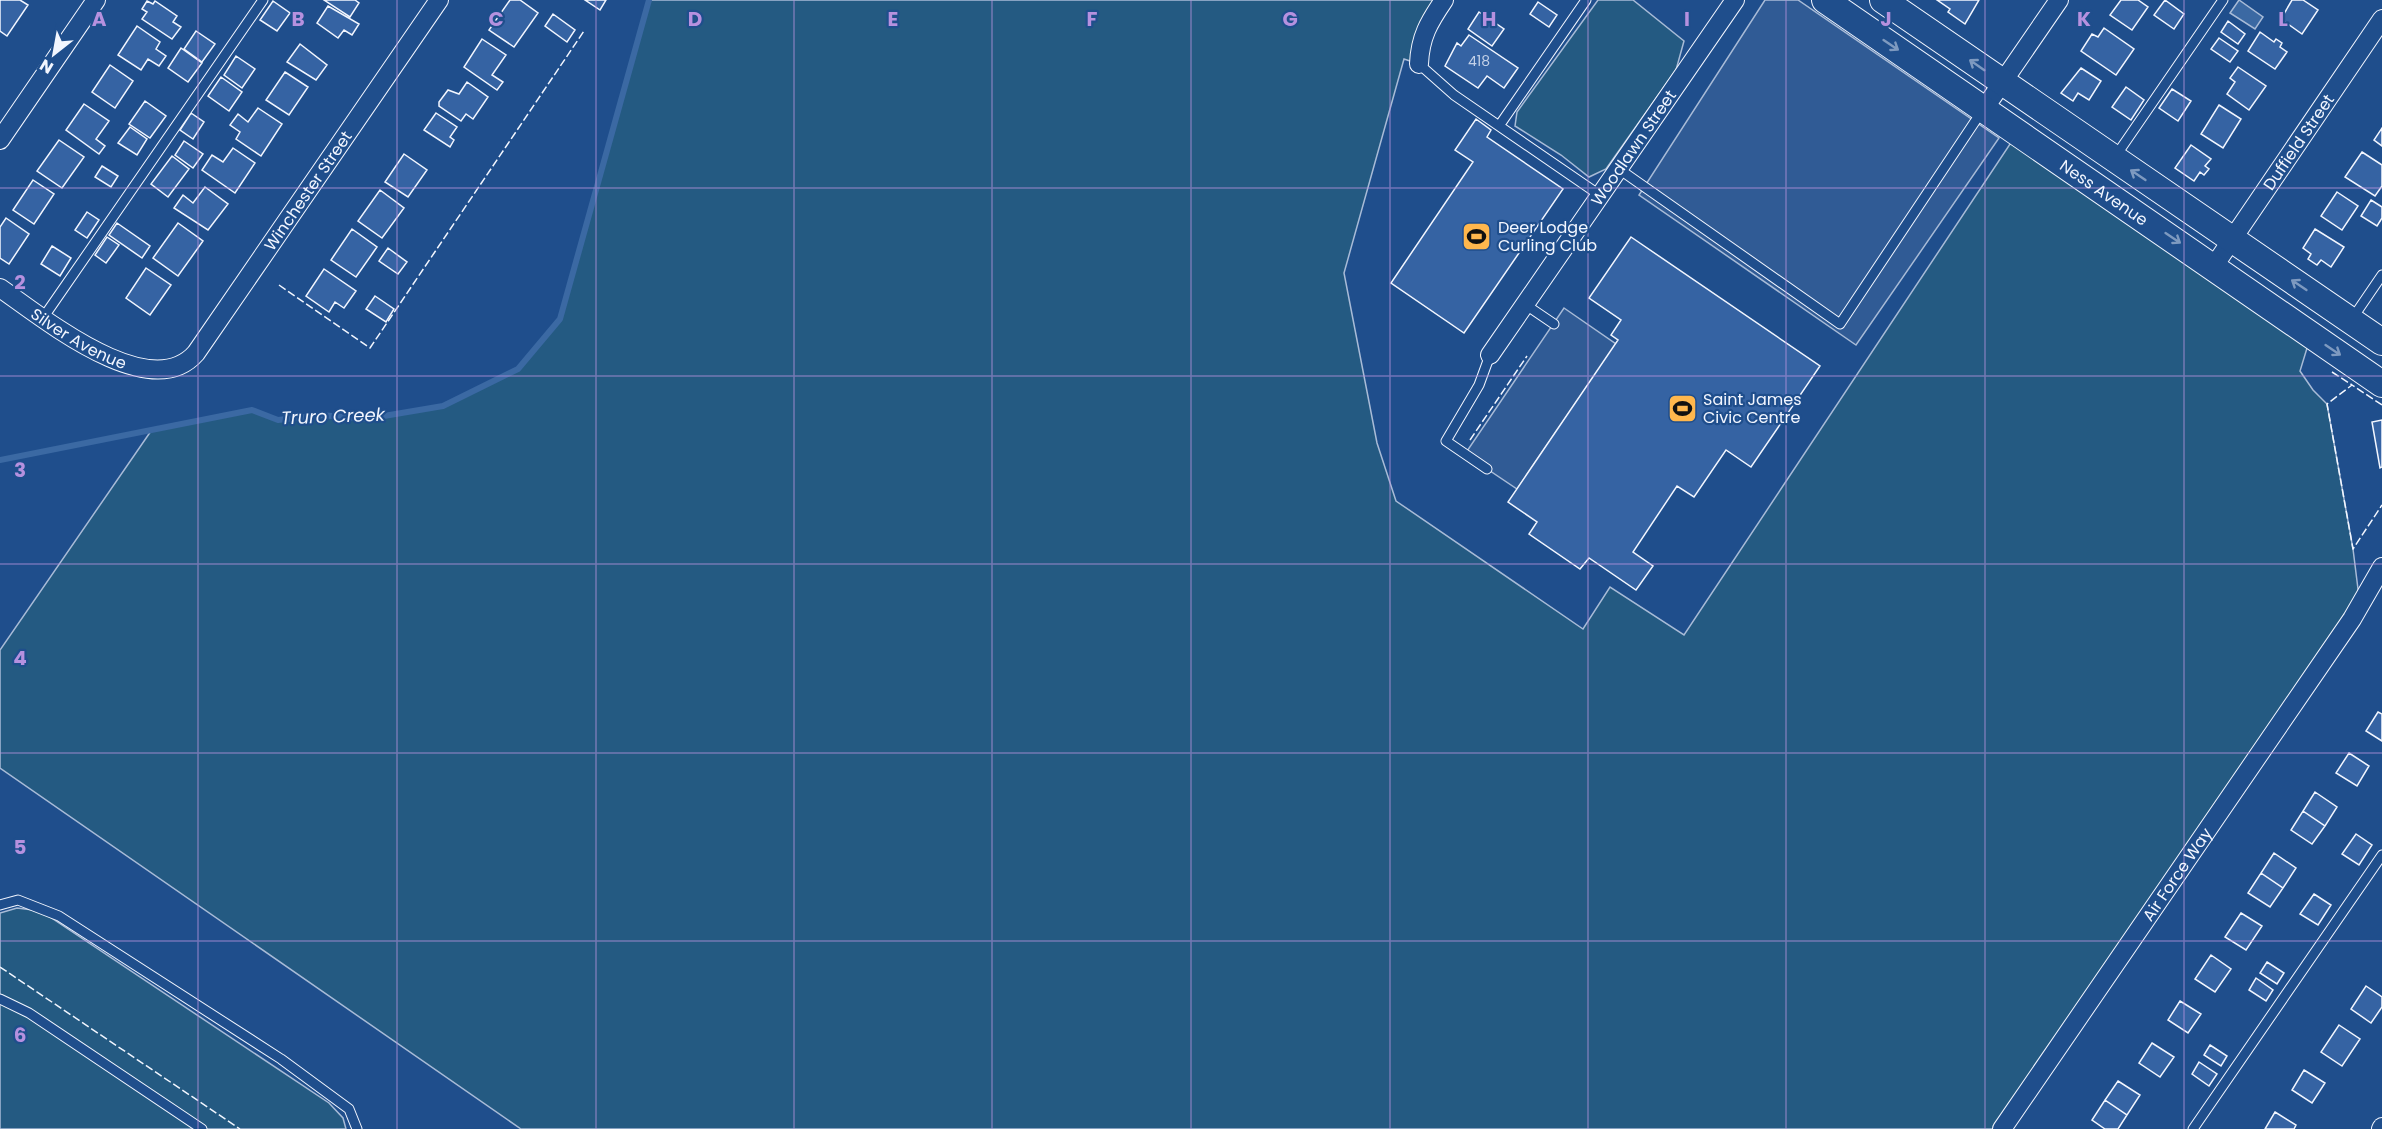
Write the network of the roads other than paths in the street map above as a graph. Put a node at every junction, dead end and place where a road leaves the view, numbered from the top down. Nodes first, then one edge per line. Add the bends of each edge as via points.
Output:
1 (96, 0) edge
2 (263, 0) edge
3 (440, 0) edge
4 (1444, 0) edge
5 (1586, 0) edge
6 (1735, 0) edge
7 (1825, 0) edge
8 (1885, 0) edge
9 (2059, 0) edge
10 (2223, 0) edge
11 (2382, 19) edge
12 (1419, 64) joint
13 (2002, 82) junction
14 (1984, 109) junction
15 (1499, 126) junction
16 (0, 140) edge
17 (2114, 159) junction
18 (1619, 169) junction
19 (1600, 196) junction
20 (2231, 239) junction
21 (2214, 266) junction
22 (2382, 275) edge
23 (0, 288) edge
24 (1526, 305) junction
25 (43, 318) junction
26 (2351, 321) junction
27 (1554, 324) dead end
28 (2382, 342) edge
29 (1490, 356) joint
30 (168, 370) joint
31 (2382, 384) edge
32 (1487, 469) dead end
33 (2382, 567) edge
34 (2382, 583) edge
35 (2352, 619) junction
36 (2382, 855) edge
37 (0, 905) edge
38 (0, 999) edge
39 (202, 1129) edge
40 (357, 1129) edge
41 (2002, 1129) edge
42 (2193, 1129) edge

1 - 16 street
2 - 25 lane
3 - 30 street, Winchester Street via 196,353 186,363
4 - 12 street via 1426,26 1420,42
5 - 15 lane
6 - 18 street, Woodlawn Street
7 -> 14 main road, Ness Avenue
13 -> 8 main road, Ness Avenue
9 - 13 street
10 - 17 lane
11 - 20 street, Duffield Street
12 - 15 lane via 1447,90
13 - 14 street
13 - 17 main road, Ness Avenue
14 - 18 lane via 1840,324
14 -> 21 main road, Ness Avenue
15 - 19 lane
20 -> 17 main road, Ness Avenue
18 - 19 street, Woodlawn Street
19 - 24 street, Woodlawn Street
20 - 21 street, Duffield Street
26 -> 20 main road, Ness Avenue
21 -> 31 main road, Ness Avenue
22 - 26 lane
23 - 25 street, Silver Avenue
24 - 27 lane
24 - 29 street, Woodlawn Street
25 - 30 street, Silver Avenue via 133,367
26 - 28 main road, Ness Avenue
29 - 32 lane via 1479,385 1446,441
33 - 35 street, Air Force Way
34 - 35 street, Air Force Way
35 - 41 street, Air Force Way
36 - 42 lane
37 - 40 lane via 18,900 58,916 281,1059 349,1109
38 - 39 lane via 29,1013

